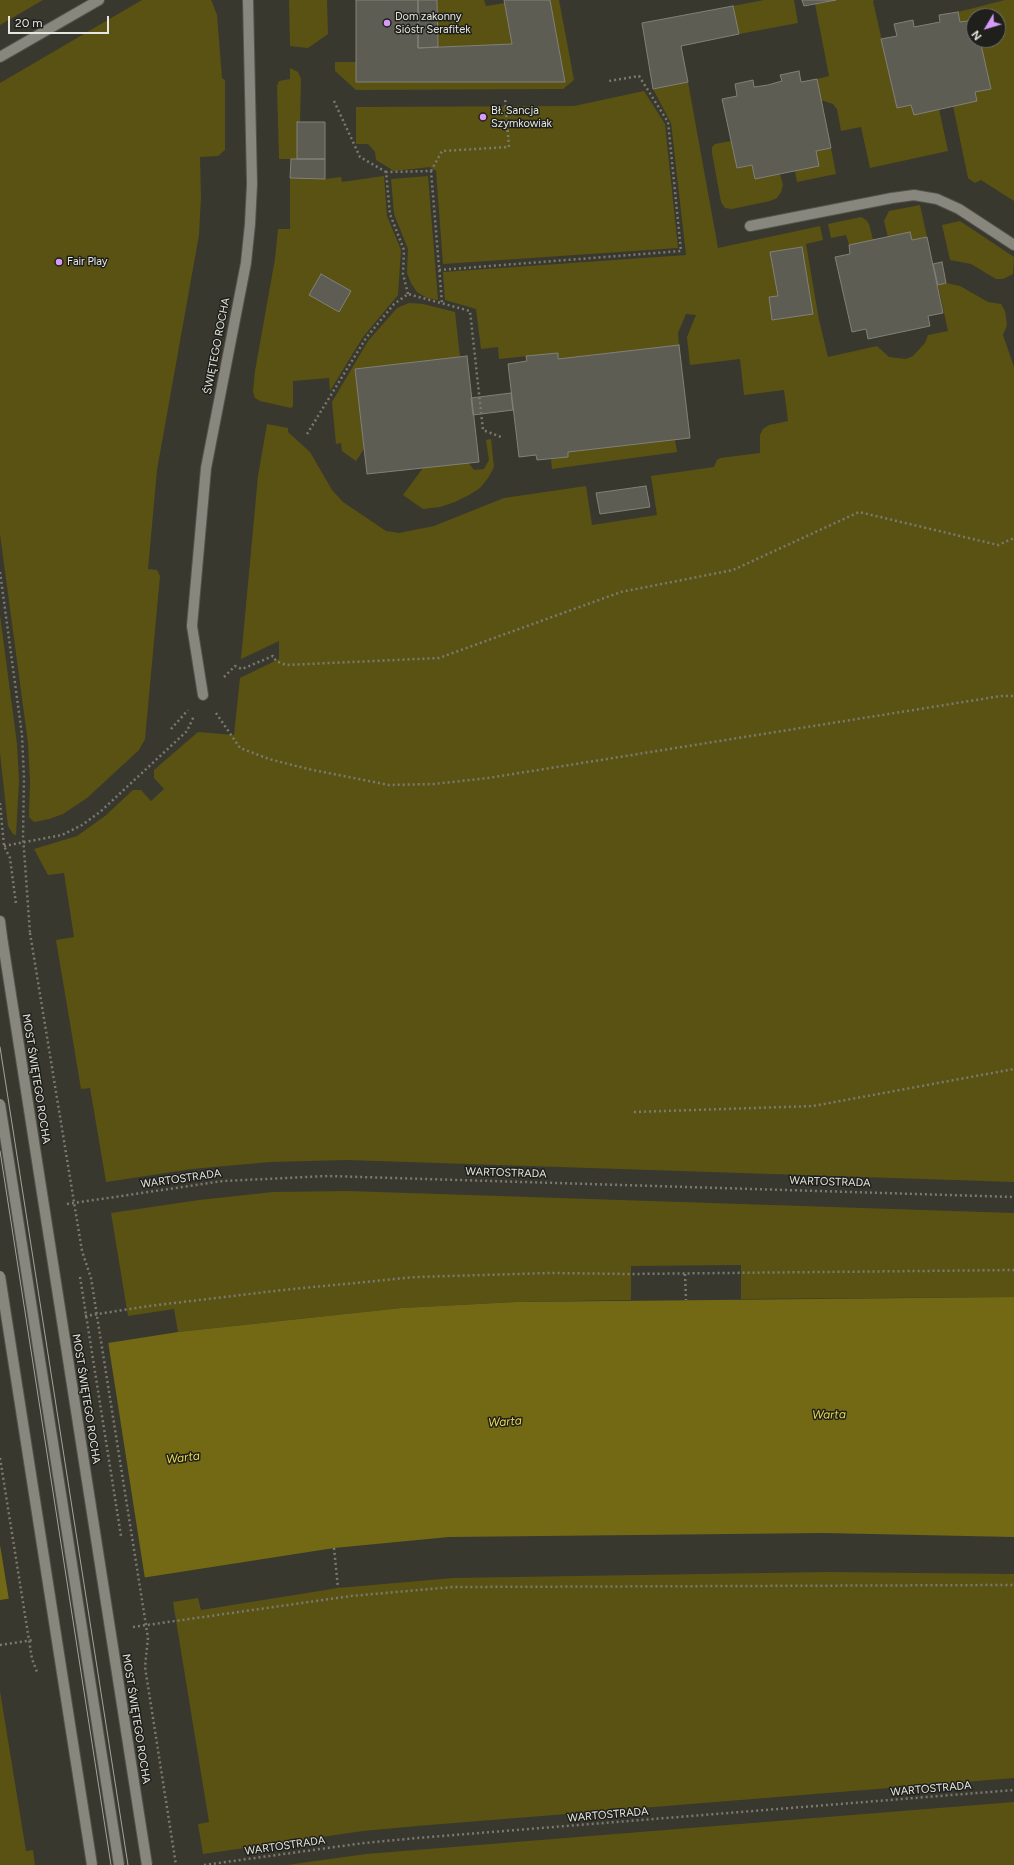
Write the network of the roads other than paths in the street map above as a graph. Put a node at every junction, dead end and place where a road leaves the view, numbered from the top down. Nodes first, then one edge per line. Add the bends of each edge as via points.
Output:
1 (99, 0) edge
2 (248, 0) edge
3 (0, 57) edge
4 (750, 226) dead end
5 (1014, 245) edge
6 (203, 695) road end
7 (0, 921) edge
8 (0, 1104) edge
9 (0, 1276) edge
10 (92, 1865) edge
11 (119, 1865) edge
12 (147, 1865) edge

1 - 3 street
2 - 6 street, ŚWIĘTEGO ROCHA via 252,184 250,224 246,263 206,468 192,626
4 - 5 street via 914,195 937,199 959,209
7 - 12 street, MOST ŚWIĘTEGO ROCHA, bridge
8 - 11 street, bridge
9 - 10 street, bridge

